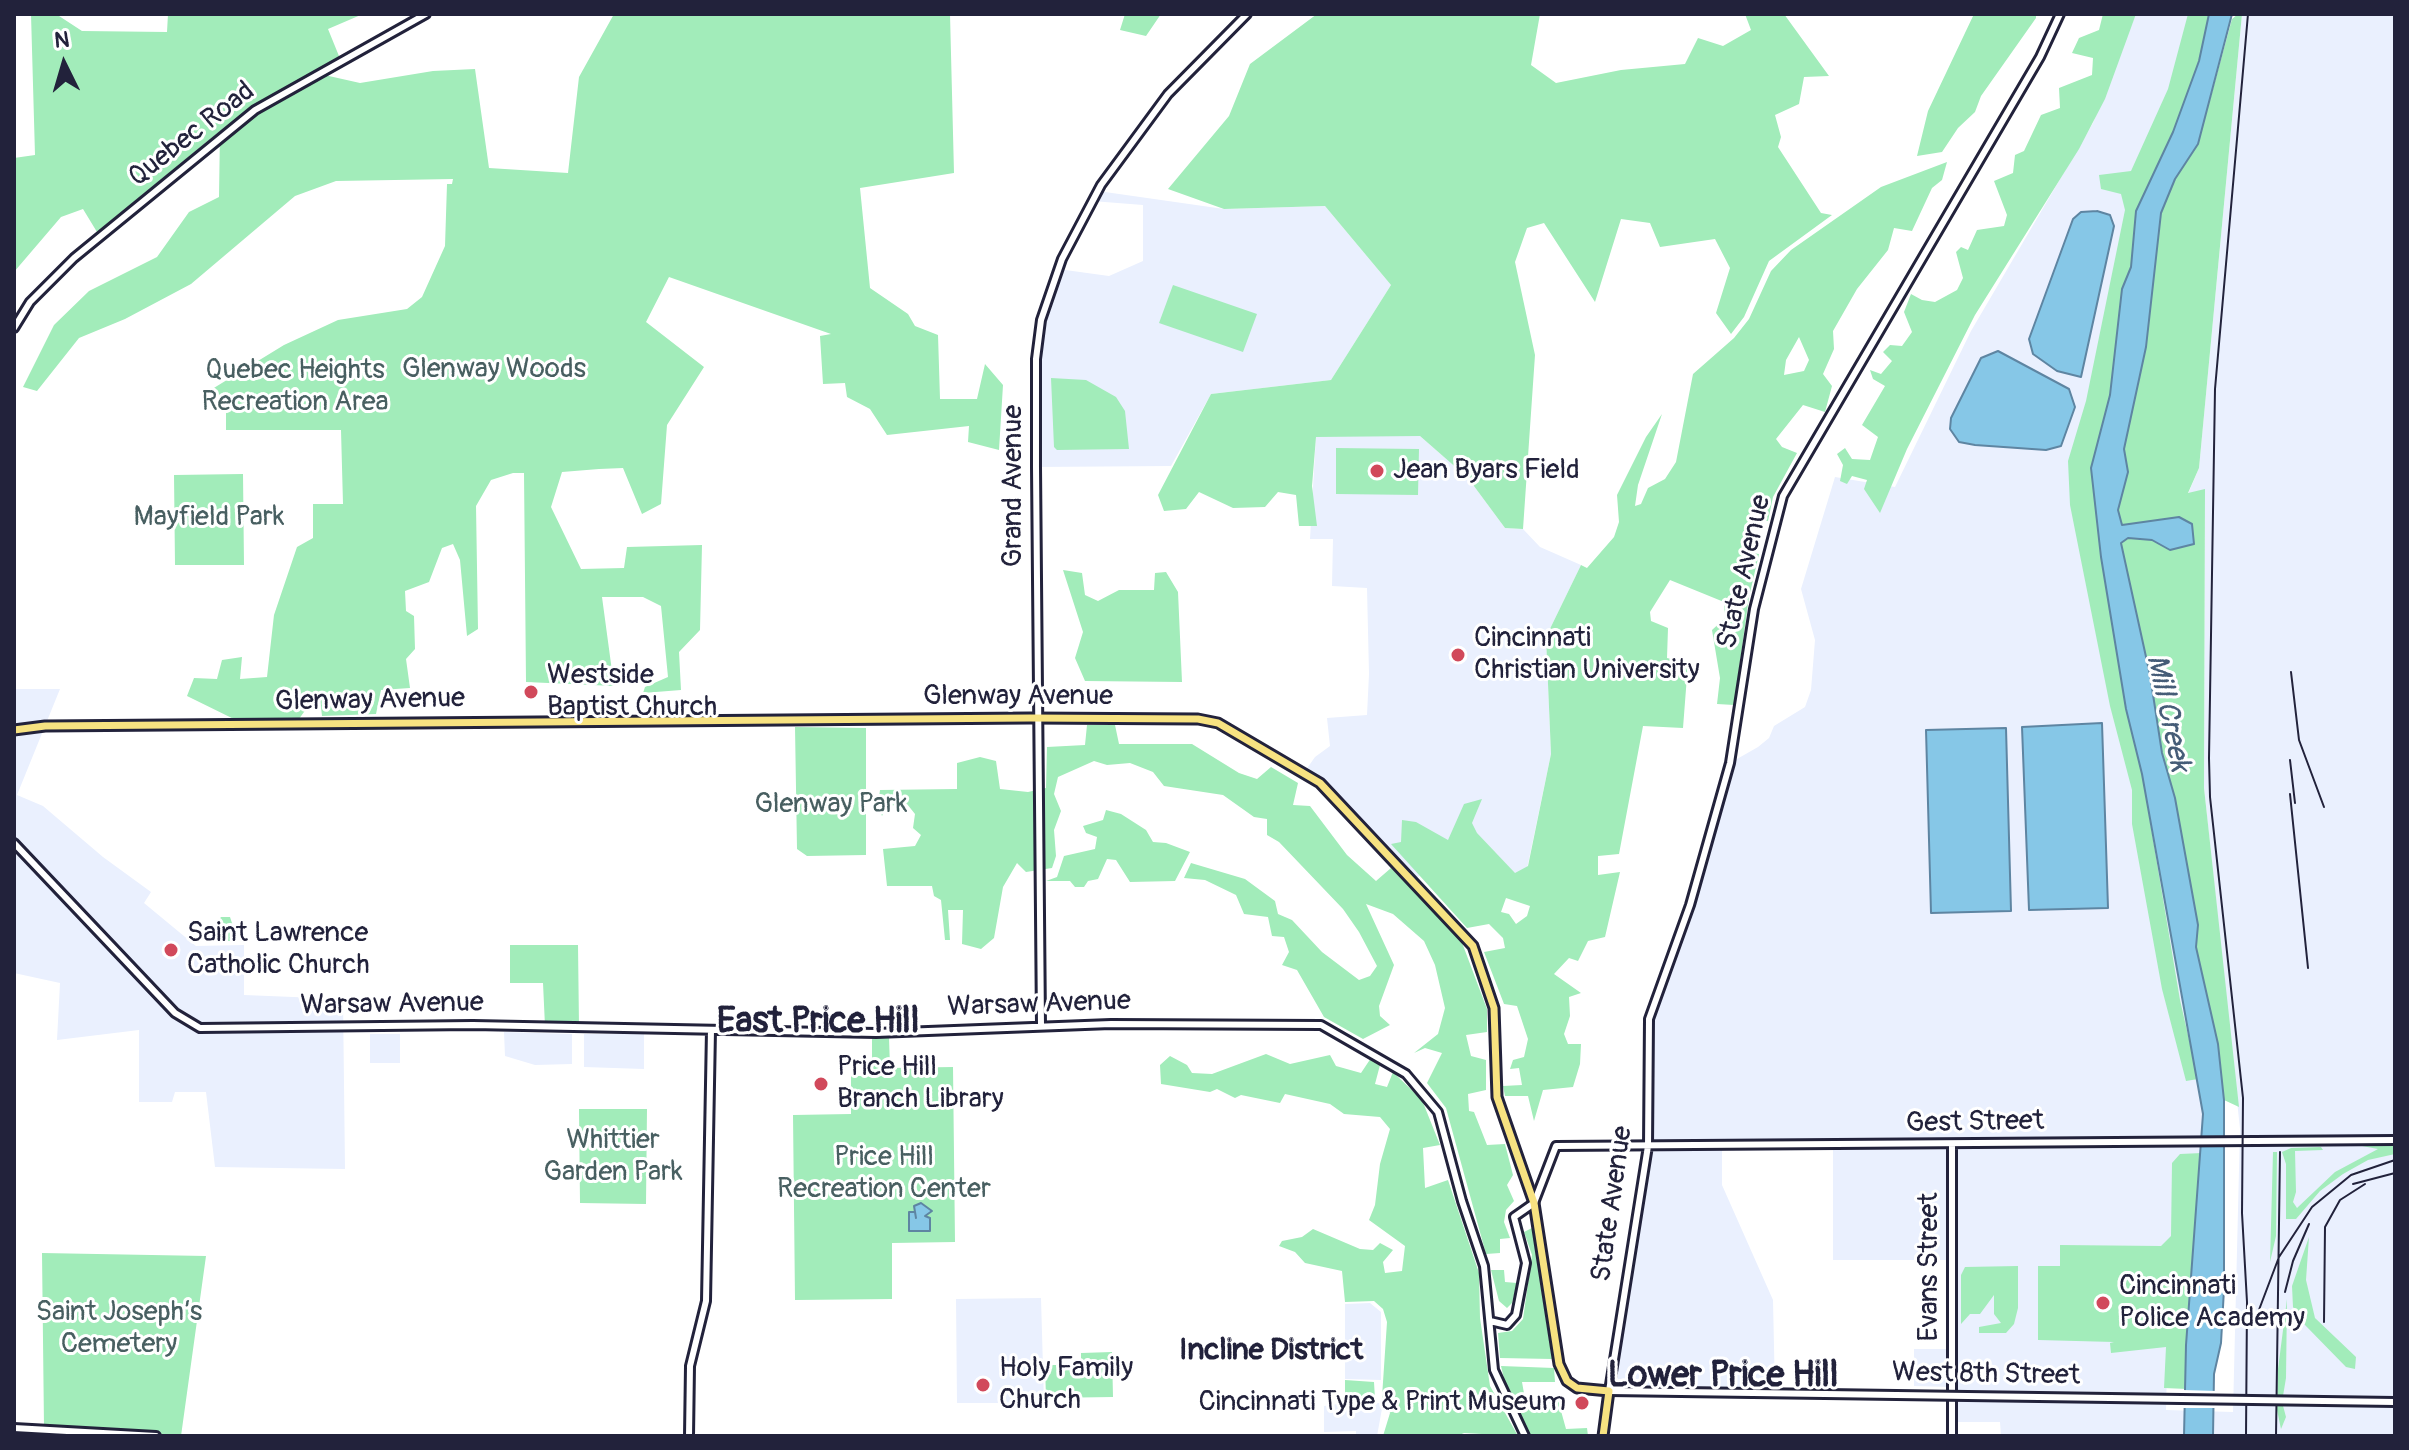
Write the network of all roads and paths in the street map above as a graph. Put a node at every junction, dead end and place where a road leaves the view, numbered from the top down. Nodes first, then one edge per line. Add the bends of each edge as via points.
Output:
1 (426, 14) edge
2 (1247, 14) edge
3 (2060, 14) edge
4 (14, 328) edge
5 (1038, 718) junction
6 (14, 730) edge
7 (14, 843) edge
8 (1041, 1026) junction
9 (711, 1030) junction
10 (2395, 1140) edge
11 (1648, 1146) junction
12 (1952, 1146) junction
13 (1534, 1203) junction
14 (1490, 1321) junction
15 (1577, 1388) joint
16 (1609, 1391) junction
17 (2395, 1402) edge
18 (14, 1428) edge
19 (156, 1436) edge
20 (689, 1436) edge
21 (1525, 1436) edge
22 (1603, 1436) edge
23 (1952, 1436) edge

1 - 4 main road, Quebec Road via 255,110 74,258 30,302
2 - 5 main road, Grand Avenue via 1187,72 1133,139 1074,234 1044,307 1036,359
3 - 11 main road, State Avenue via 1779,507 1754,609 1727,776 1690,905 1649,1019
5 - 6 main road, Glenway Avenue
5 - 8 main road, Grand Avenue
5 - 13 main road, Glenway Avenue via 1210,721 1320,783 1473,946 1494,1008 1497,1097
7 - 9 main road, Warsaw Avenue via 175,1013 200,1028 473,1025
8 - 9 main road, Warsaw Avenue via 876,1033
8 - 14 main road, Warsaw Avenue via 1308,1024 1339,1034 1406,1074 1441,1120 1484,1266
9 - 20 main road via 706,1301 690,1366
10 - 12 main road, Gest Street
11 - 12 main road, Gest Street
11 - 13 main road, Gest Street via 1556,1146
11 - 16 main road, State Avenue
12 - 23 main road, Evans Street
13 - 14 main road via 1514,1217 1526,1263 1516,1315 1507,1325
13 - 15 main road, Glenway Avenue via 1559,1364
14 - 21 main road, Warsaw Avenue via 1498,1386
15 - 16 main road, West 8th Street
16 - 17 main road, West 8th Street, bridge
16 - 22 main road, State Avenue
18 - 19 main road

